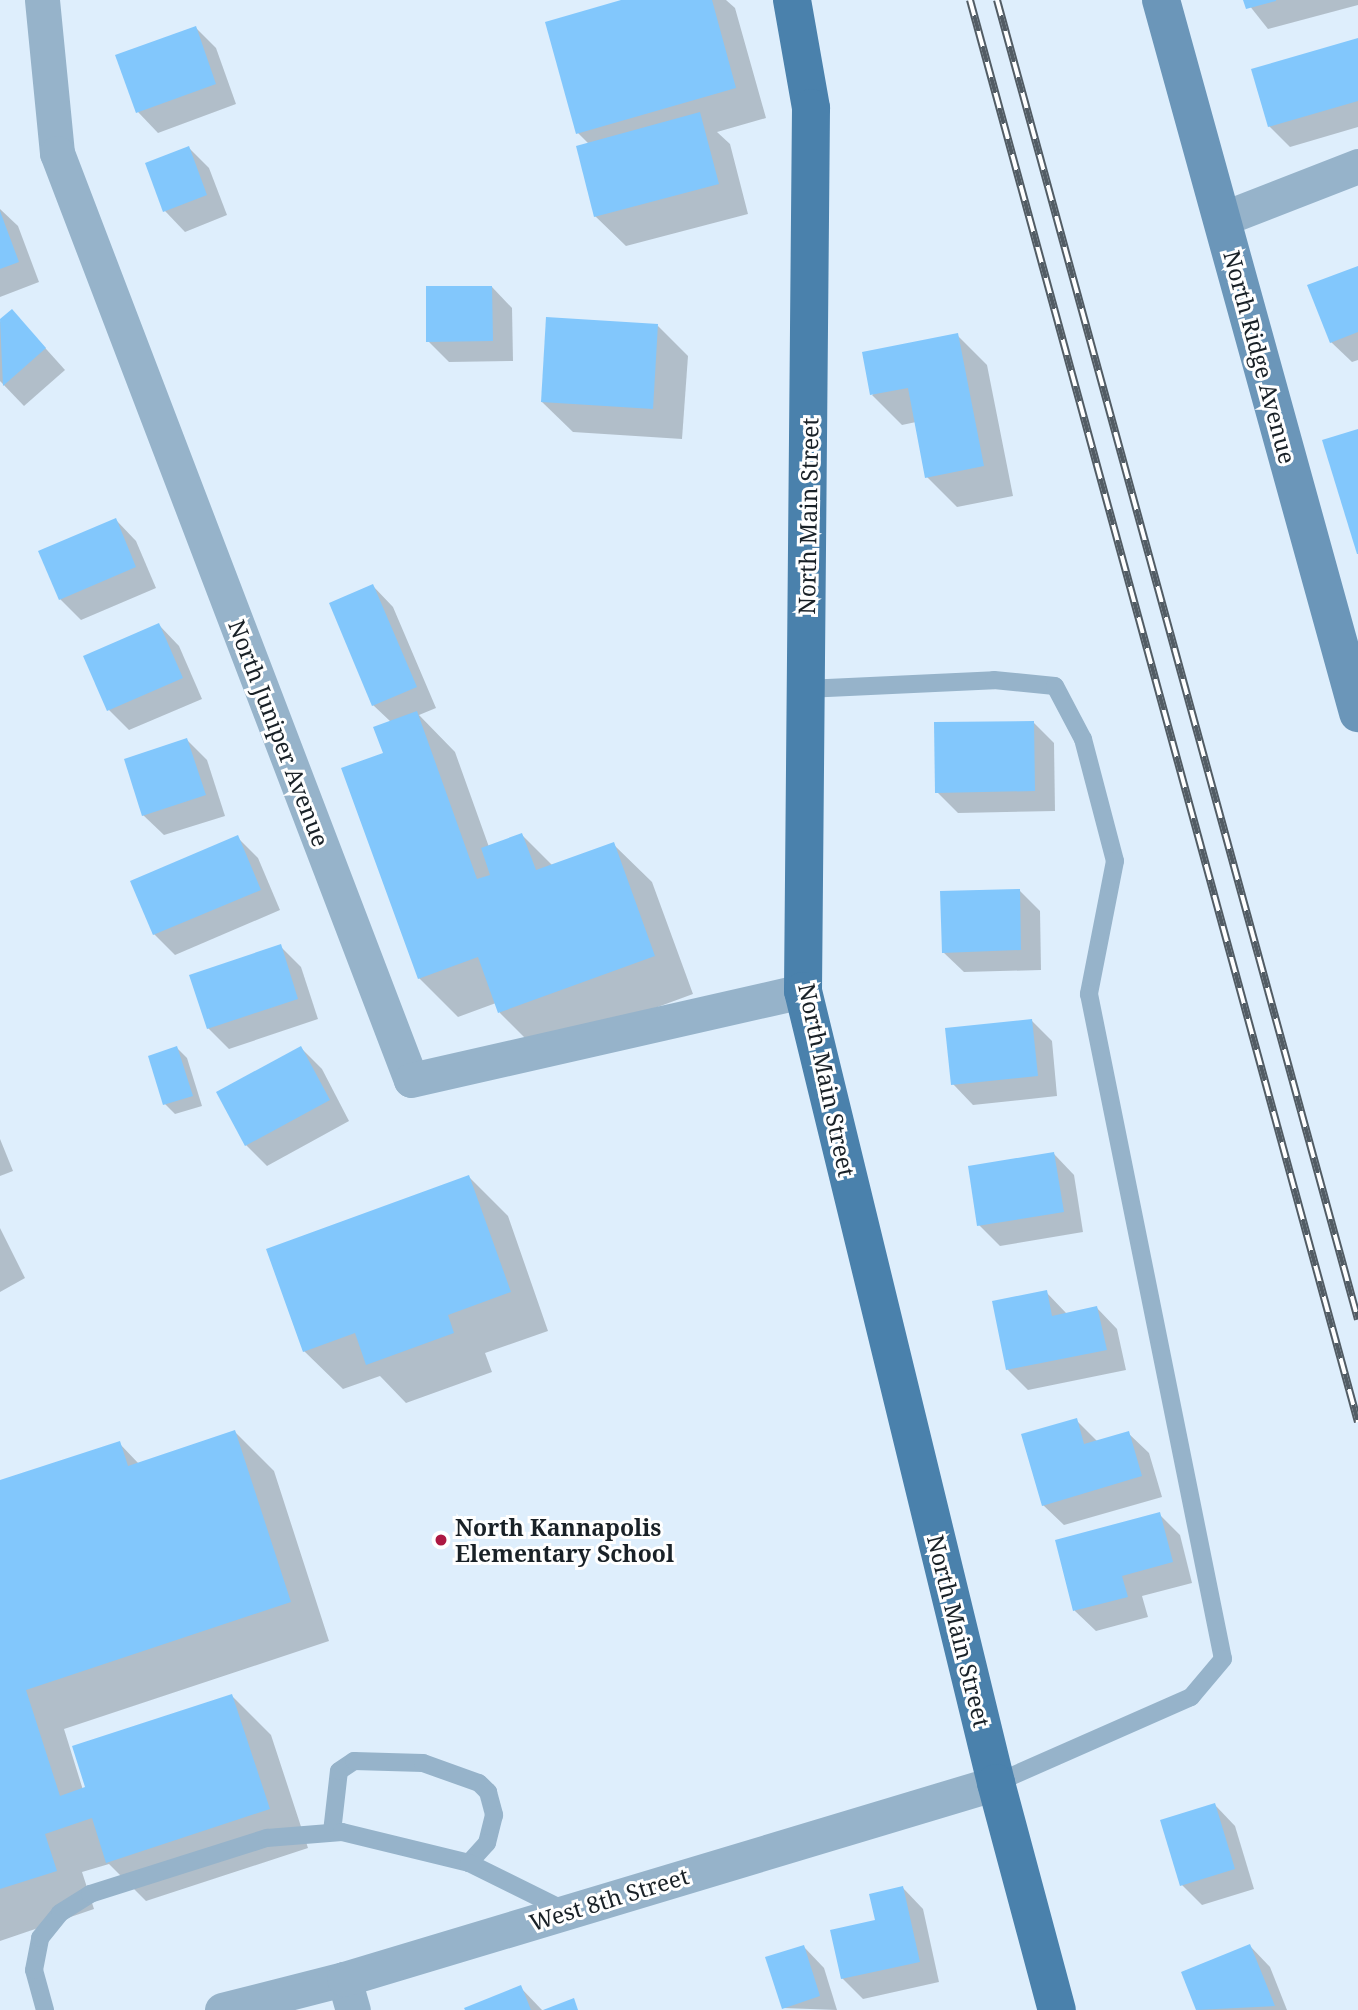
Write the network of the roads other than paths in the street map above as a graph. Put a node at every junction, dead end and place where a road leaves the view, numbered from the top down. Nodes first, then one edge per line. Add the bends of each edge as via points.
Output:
1 (42, 0) edge
2 (792, 0) edge
3 (1161, 0) edge
4 (1358, 166) edge
5 (1222, 219) junction
6 (806, 689) junction
7 (1358, 713) edge
8 (803, 991) junction
9 (996, 1783) junction
10 (332, 1832) junction
11 (469, 1863) junction
12 (568, 1912) junction
13 (348, 1995) edge
14 (45, 2010) edge
15 (222, 2010) edge
16 (1057, 2010) edge

1 - 8 street, North Juniper Avenue via 57,153 411,1080
2 - 6 main road, North Main Street via 811,108
3 - 5 street, North Ridge Avenue
4 - 5 street
5 - 7 street, North Ridge Avenue
6 - 8 main road, North Main Street
6 - 9 lane via 994,680 1055,686 1083,739 1115,861 1089,994 1223,1659 1191,1697
8 - 9 main road, North Main Street
9 - 12 street, West 8th Street
9 - 16 main road, North Main Street
10 - 11 lane
10 - 11 lane via 340,1772 354,1761 423,1763 479,1783 488,1792 494,1815 487,1843
10 - 14 lane via 267,1838 90,1894 60,1913 40,1938 34,1970
11 - 12 lane
12 - 13 street, West 8th Street
13 - 15 street, West 8th Street

